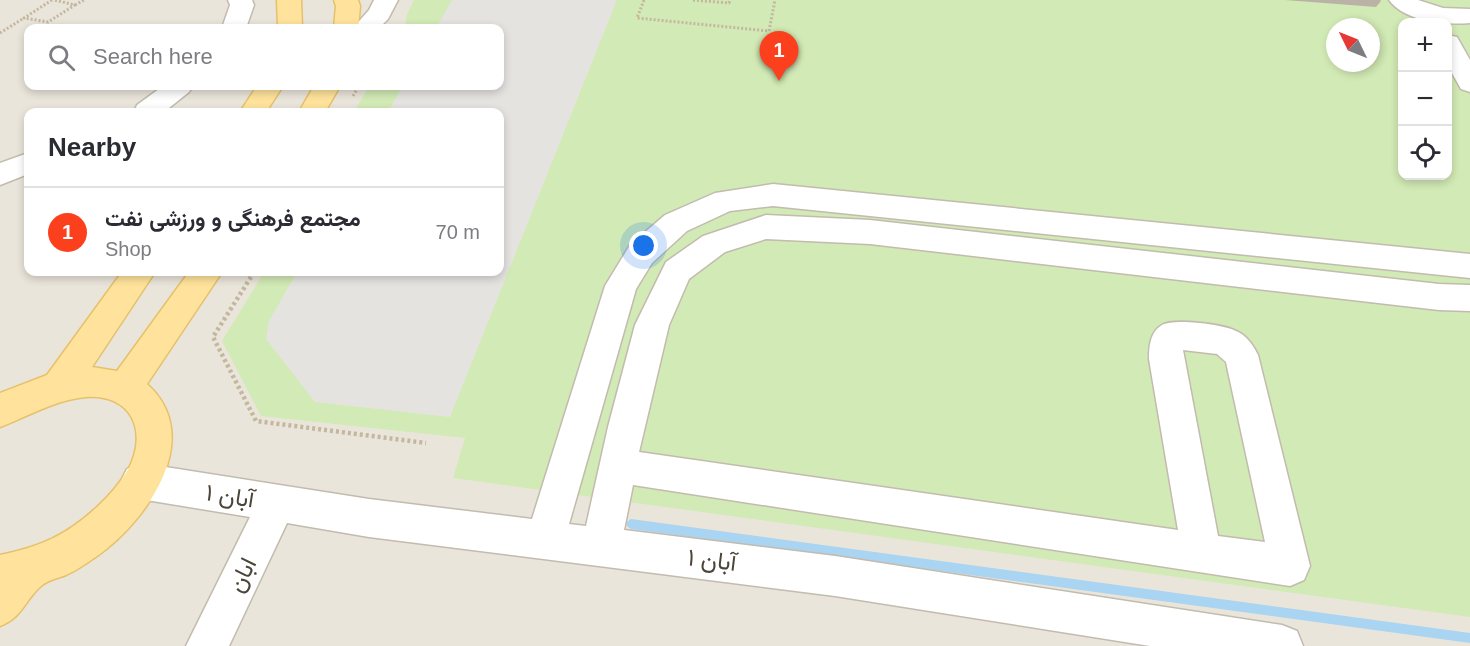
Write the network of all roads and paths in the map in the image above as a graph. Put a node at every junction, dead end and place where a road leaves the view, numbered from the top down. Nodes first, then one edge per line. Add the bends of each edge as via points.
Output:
1 (53, 0) edge
2 (84, 0) edge
3 (240, 0) edge
4 (289, 0) edge
5 (346, 0) edge
6 (386, 0) edge
7 (644, 0) edge
8 (693, 0) edge
9 (730, 0) edge
10 (775, 0) edge
11 (75, 5) junction
12 (1419, 11) edge
13 (1470, 16) edge
14 (24, 18) junction
15 (235, 24) edge
16 (290, 24) edge
17 (346, 24) edge
18 (369, 24) edge
19 (0, 33) edge
20 (1452, 50) edge
21 (1470, 83) edge
22 (175, 90) edge
23 (267, 90) edge
24 (325, 90) edge
25 (152, 108) edge
26 (256, 108) edge
27 (314, 108) edge
28 (24, 166) edge
29 (0, 175) edge
30 (871, 219) junction
31 (1216, 241) junction
32 (1470, 266) edge
33 (1225, 274) junction
34 (137, 276) edge
35 (203, 276) edge
36 (251, 276) edge
37 (1470, 298) edge
38 (611, 319) junction
39 (651, 325) junction
40 (60, 385) junction
41 (125, 388) junction
42 (0, 411) edge
43 (426, 443) dead end
44 (618, 466) junction
45 (140, 481) junction
46 (277, 503) junction
47 (545, 539) junction
48 (601, 546) junction
49 (1202, 553) junction
50 (15, 572) edge
51 (0, 606) edge
52 (207, 646) edge
53 (1282, 646) edge

1 - 11 path
1 - 14 path
2 - 11 path
3 - 15 street
4 - 16 main road
5 - 17 main road
6 - 18 street
7 - 10 path via 636,18 769,31
8 - 9 path
11 - 14 path via 48,22
12 - 13 street
14 - 19 path
20 - 21 street
22 - 25 street
23 - 26 main road
24 - 27 main road
28 - 29 street
30 - 31 street
30 - 33 street
30 - 38 street via 773,195 725,201 676,223 641,254 621,286
30 - 39 street via 766,227 714,244 677,270
31 - 32 street
31 - 33 street
33 - 37 street
34 - 40 main road
35 - 41 main road
36 - 43 path via 213,337 256,421
38 - 39 street
38 - 47 street
39 - 44 street
40 - 41 main road via 96,381
40 - 42 main road
41 - 45 main road via 145,404 155,428 152,459
44 - 48 street
44 - 49 street
45 - 46 street, آبان ۱
45 - 50 main road via 106,525 68,553
46 - 47 street, آبان ۱
46 - 52 street, ابان
47 - 48 street, آبان ۱
48 - 53 street, آبان ۱ via 835,576
49 - 49 street via 1290,566 1241,356 1226,341 1173,335 1166,344 1166,359
50 - 51 main road

